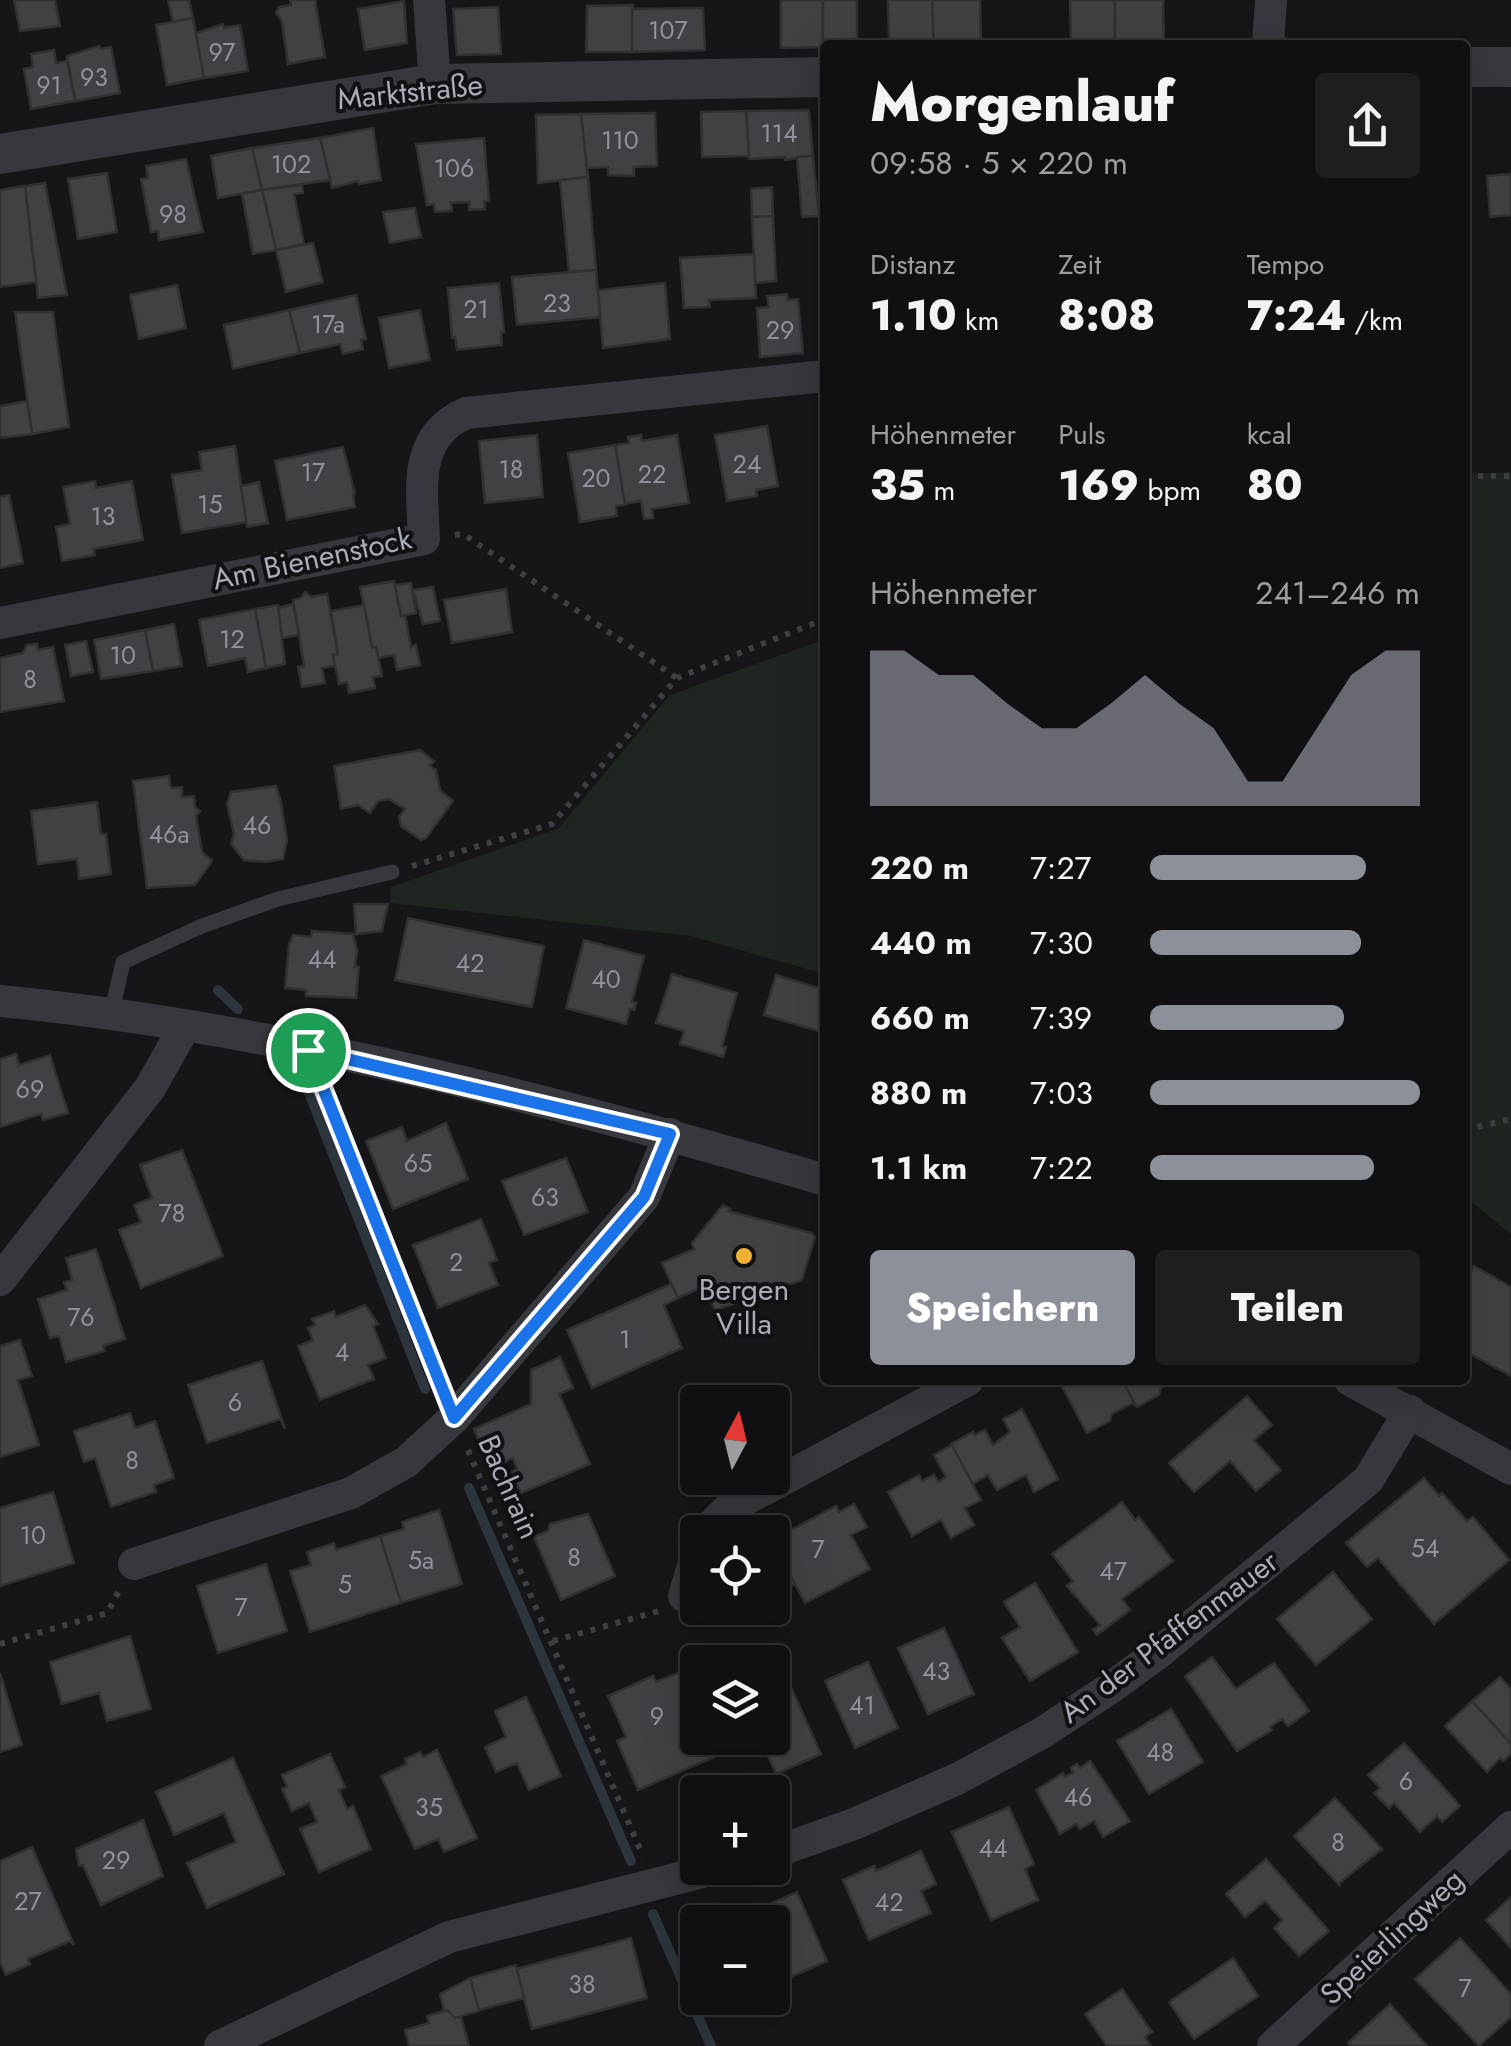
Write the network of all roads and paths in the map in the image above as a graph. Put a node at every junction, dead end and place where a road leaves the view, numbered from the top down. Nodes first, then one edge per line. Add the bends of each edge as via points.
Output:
1 (429, 0) edge
2 (1271, 0) edge
3 (1268, 40) edge
4 (1470, 67) edge
5 (1511, 68) edge
6 (820, 77) edge
7 (435, 84) junction
8 (0, 154) edge
9 (820, 377) edge
10 (1470, 476) edge
11 (1511, 476) edge
12 (424, 539) junction
13 (820, 621) edge
14 (0, 622) edge
15 (678, 678) junction
16 (392, 872) joint
17 (0, 1001) edge
18 (111, 1015) junction
19 (185, 1026) junction
20 (308, 1050) junction
21 (1511, 1119) edge
22 (1470, 1129) edge
23 (670, 1134) junction
24 (820, 1179) edge
25 (0, 1280) edge
26 (959, 1385) edge
27 (1360, 1385) edge
28 (1410, 1411) junction
29 (454, 1418) junction
30 (1511, 1469) edge
31 (721, 1515) edge
32 (134, 1564) joint
33 (680, 1602) edge
34 (552, 1641) junction
35 (0, 1644) edge
36 (1511, 1827) edge
37 (790, 1847) edge
38 (680, 1878) edge
39 (656, 1884) junction
40 (220, 2046) edge
41 (1273, 2046) edge

1 - 7 street
2 - 3 street
4 - 5 street
6 - 7 street, Marktstraße
7 - 8 street, Marktstraße
9 - 12 street, Am Bienenstock via 466,412 448,421 429,446 422,474
10 - 11 path
12 - 14 street, Am Bienenstock
12 - 15 path via 463,534
13 - 15 path
15 - 16 path via 552,824
16 - 18 lane via 278,899 124,962
17 - 18 street
18 - 19 street
19 - 20 street
19 - 25 street via 150,1088
20 - 23 street
20 - 29 path, Bachrain
21 - 22 path
23 - 24 street
23 - 29 street via 644,1197
26 - 31 street
27 - 28 street
28 - 30 street
28 - 37 street, An der Pfaffenmauer via 1368,1480 1109,1689 957,1779
29 - 32 street via 406,1462 351,1492
29 - 34 path, Bachrain
32 - 35 path via 107,1613
33 - 34 path
34 - 39 path, Bachrain
36 - 41 street, Speierlingweg
38 - 39 street
39 - 40 street via 432,1943

